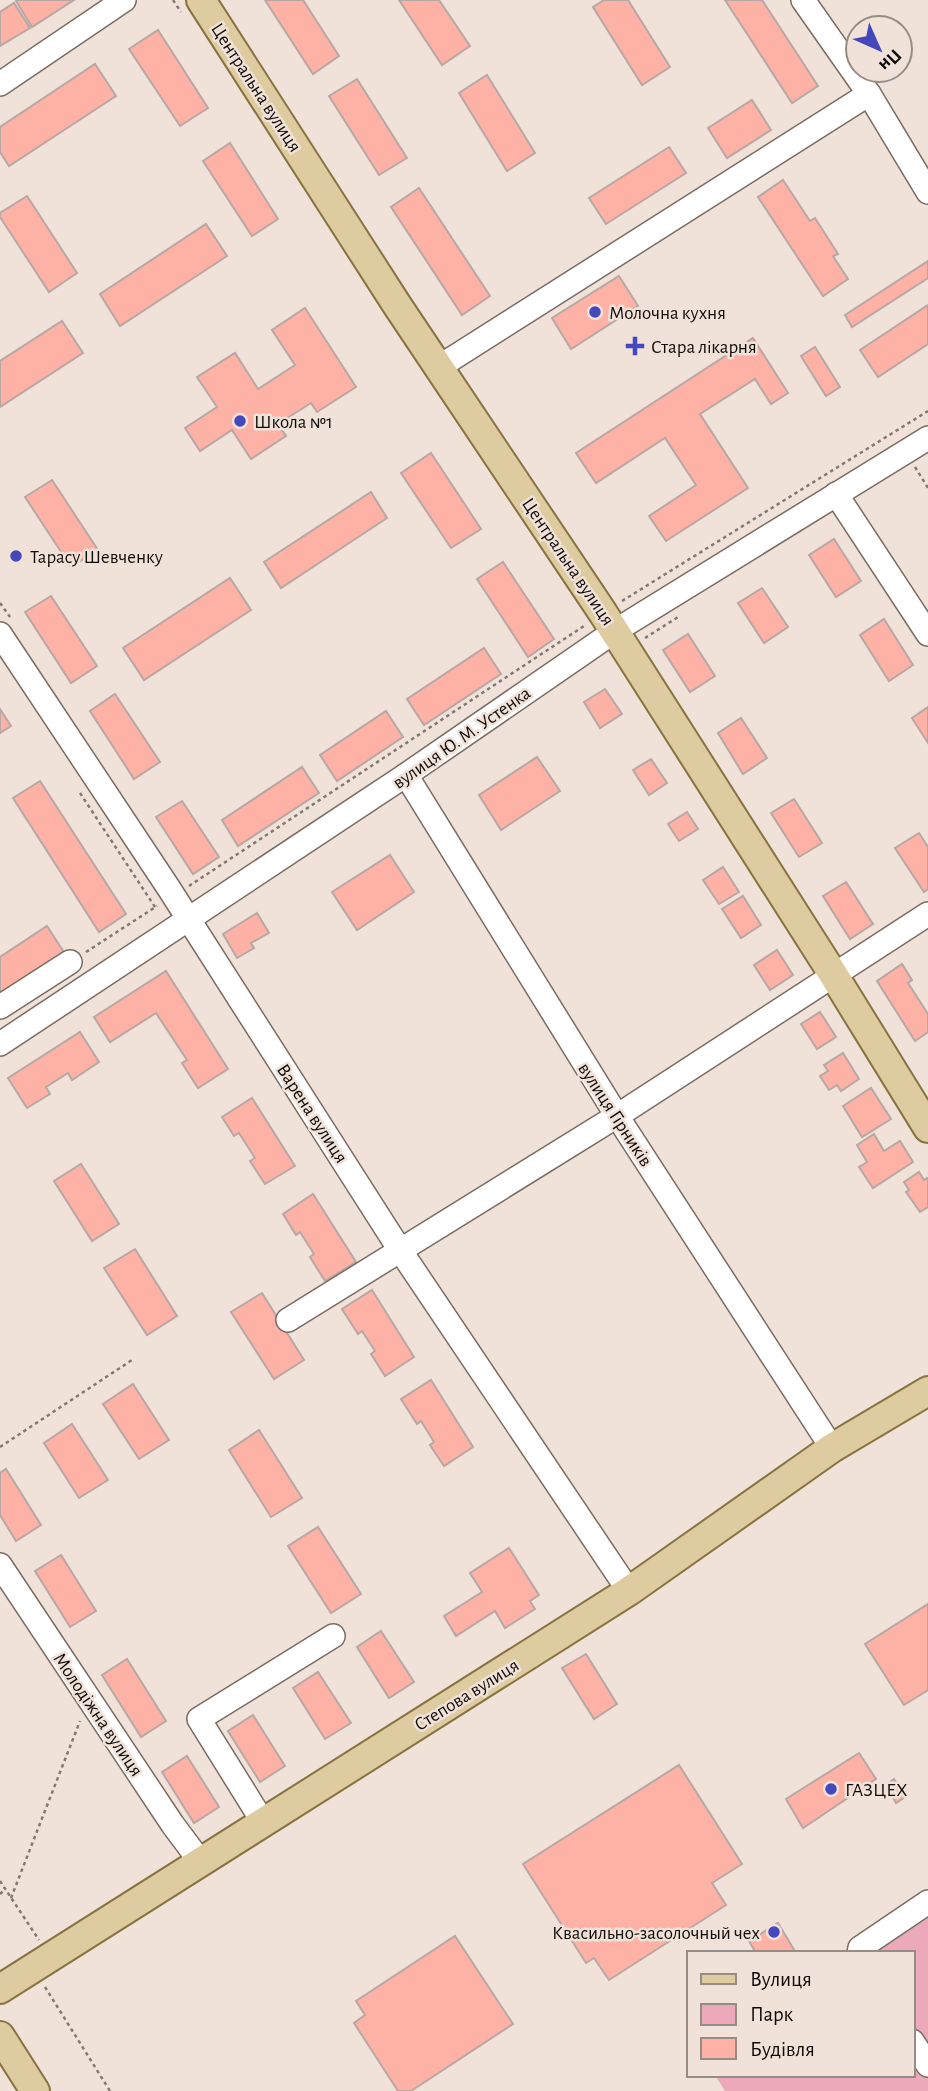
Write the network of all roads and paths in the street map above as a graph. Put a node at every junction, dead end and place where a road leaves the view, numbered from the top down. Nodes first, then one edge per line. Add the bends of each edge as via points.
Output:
1 (124, 0) edge
2 (201, 0) edge
3 (803, 0) edge
4 (0, 84) edge
5 (869, 94) junction
6 (928, 192) edge
7 (439, 367) junction
8 (928, 411) edge
9 (928, 438) edge
10 (913, 464) dead end
11 (928, 488) edge
12 (836, 494) junction
13 (609, 622) junction
14 (0, 634) edge
15 (928, 634) edge
16 (406, 775) junction
17 (174, 896) junction
18 (928, 914) edge
19 (188, 919) junction
20 (70, 962) joint
21 (834, 974) junction
22 (0, 1007) edge
23 (0, 1044) edge
24 (617, 1116) junction
25 (928, 1128) edge
26 (400, 1250) junction
27 (288, 1320) dead end
28 (132, 1360) dead end
29 (928, 1391) edge
30 (0, 1447) edge
31 (832, 1448) junction
32 (0, 1565) edge
33 (629, 1591) junction
34 (333, 1636) dead end
35 (88, 1698) junction
36 (263, 1822) junction
37 (200, 1861) junction
38 (0, 1881) edge
39 (5, 1889) junction
40 (0, 1894) edge
41 (11, 1898) junction
42 (928, 1902) edge
43 (859, 1951) edge
44 (38, 1957) junction
45 (0, 1989) edge
46 (0, 2036) edge
47 (914, 2044) edge
48 (928, 2065) edge
49 (35, 2091) edge
50 (110, 2091) edge

1 - 4 street
2 - 7 main road, Центральна вулиця
3 - 5 street
5 - 6 street
5 - 7 street
7 - 13 main road, Центральна вулиця
8 - 13 path
9 - 12 street, вулиця Ю. М. Устенка
10 - 11 path
12 - 13 street, вулиця Ю. М. Устенка
12 - 15 street
13 - 16 street, вулиця Ю. М. Устенка
13 - 17 path
13 - 21 main road, Центральна вулиця
14 - 17 street, Варена вулиця
16 - 19 street, вулиця Ю. М. Устенка
16 - 24 street, вулиця Гірників
17 - 19 street, Варена вулиця
17 - 20 path
18 - 21 street
19 - 23 street, вулиця Ю. М. Устенка
19 - 26 street, Варена вулиця
20 - 22 street
21 - 24 street
21 - 25 main road, Центральна вулиця
24 - 26 street
24 - 31 street, вулиця Гірників
26 - 27 street
26 - 33 street, Варена вулиця
28 - 30 path
29 - 31 main road, Степова вулиця
31 - 33 main road, Степова вулиця
32 - 35 street, Молодіжна вулиця
33 - 36 main road, Степова вулиця
34 - 36 street via 199,1719
35 - 37 street, Молодіжна вулиця
35 - 41 path
36 - 37 main road, Степова вулиця
37 - 44 main road, Степова вулиця
38 - 39 path
39 - 40 path
39 - 41 path
41 - 44 path
42 - 43 street
44 - 45 main road, Степова вулиця
44 - 50 path
46 - 49 main road
47 - 48 street

